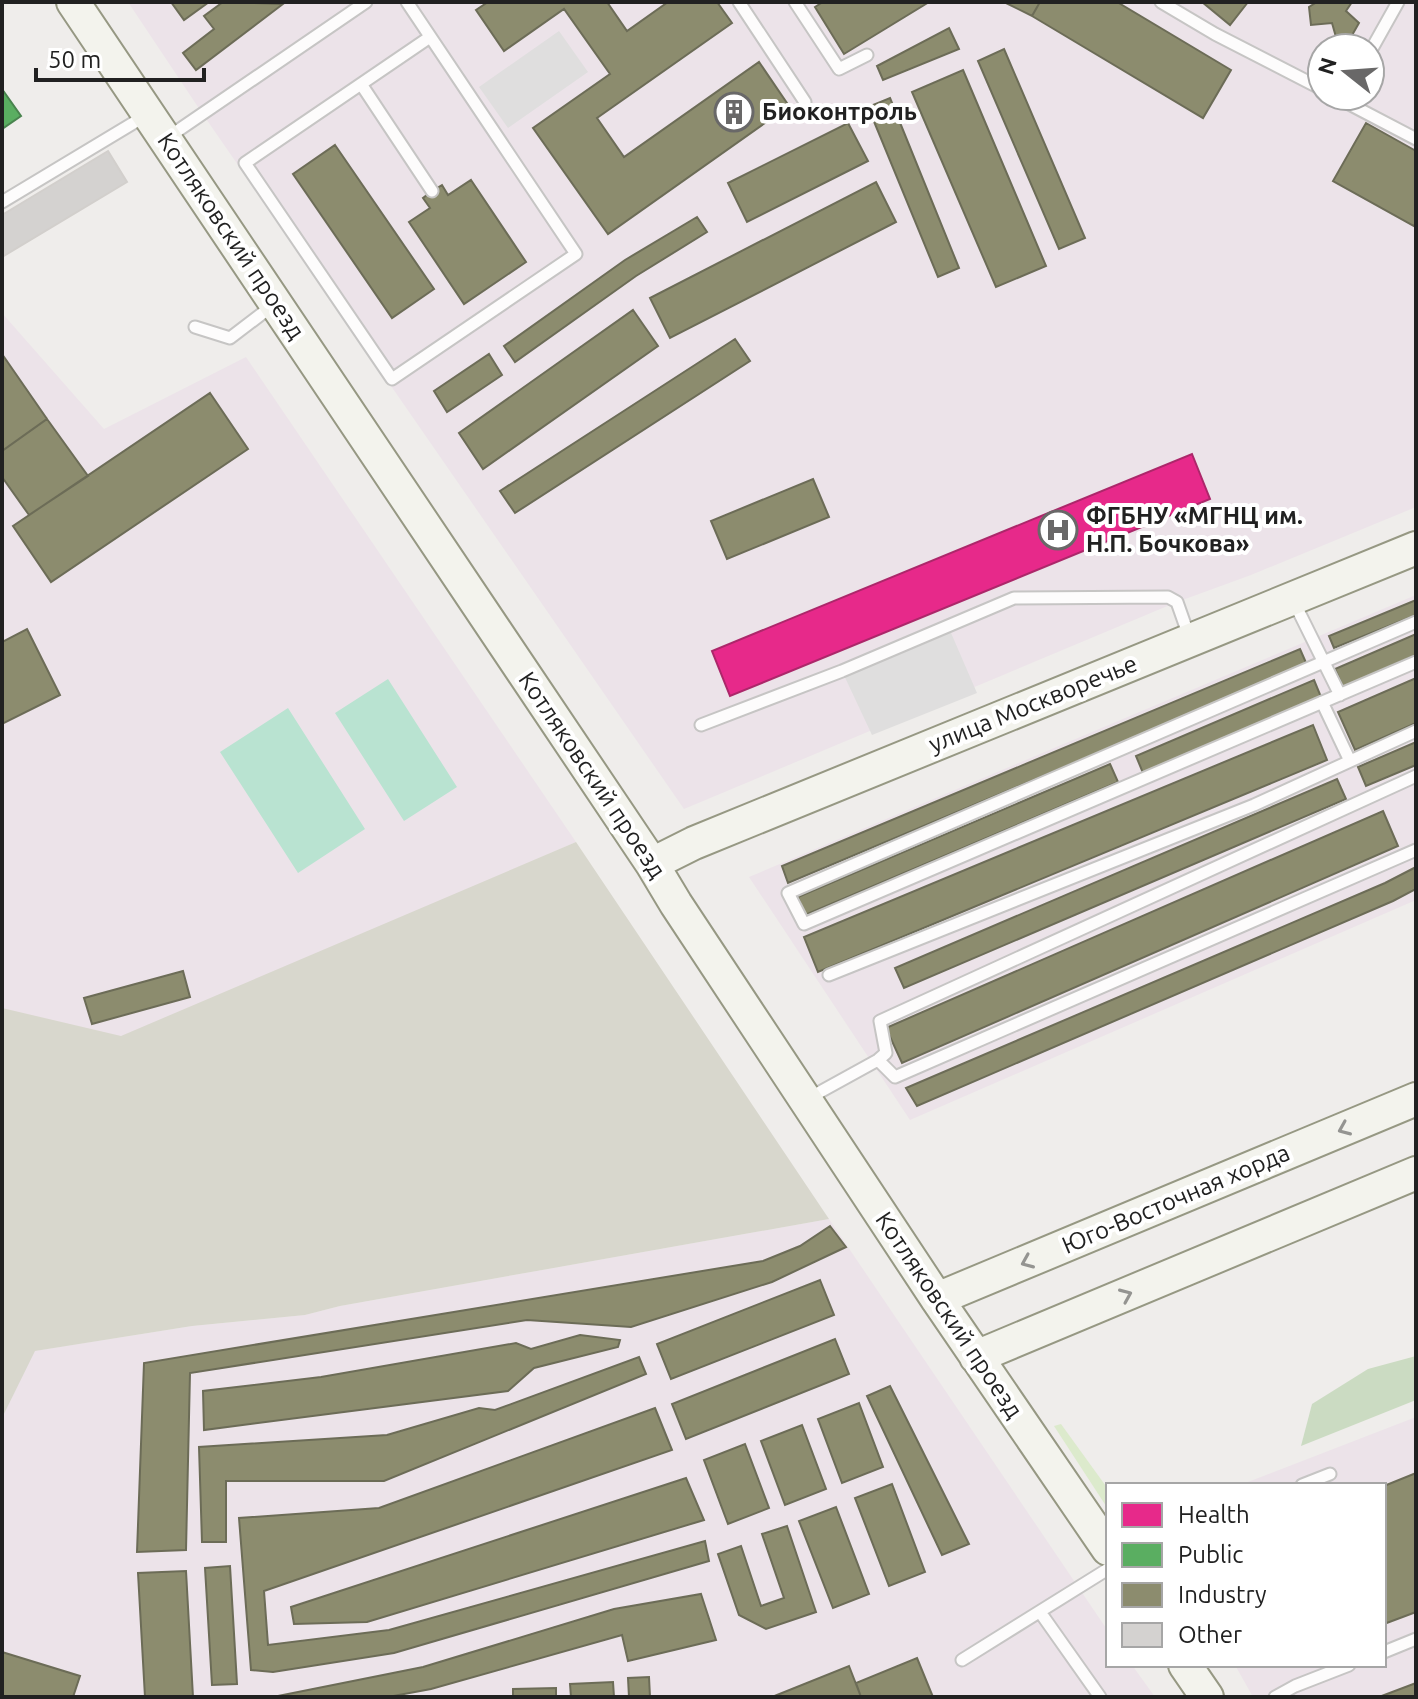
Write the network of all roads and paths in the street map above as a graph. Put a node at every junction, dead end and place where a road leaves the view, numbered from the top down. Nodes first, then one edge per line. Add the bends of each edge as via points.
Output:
1 (73, 2) edge
2 (366, 2) edge
3 (407, 2) edge
4 (739, 2) edge
5 (795, 2) edge
6 (1161, 2) edge
7 (1398, 2) edge
8 (1381, 32) edge
9 (430, 37) junction
10 (867, 55) dead end
11 (1306, 81) edge
12 (361, 84) junction
13 (805, 102) dead end
14 (1368, 112) edge
15 (158, 126) junction
16 (1416, 139) edge
17 (432, 191) dead end
18 (2, 202) edge
19 (276, 303) junction
20 (195, 327) dead end
21 (1416, 548) edge
22 (1292, 599) junction
23 (1416, 622) edge
24 (1190, 639) junction
25 (1322, 662) junction
26 (1416, 662) edge
27 (1340, 695) junction
28 (1322, 702) junction
29 (701, 725) dead end
30 (1416, 731) edge
31 (1350, 761) junction
32 (1416, 776) edge
33 (1416, 850) edge
34 (652, 864) junction
35 (829, 975) dead end
36 (878, 1060) junction
37 (1416, 1099) edge
38 (806, 1100) junction
39 (1416, 1173) edge
40 (937, 1299) junction
41 (976, 1357) junction
42 (1330, 1474) dead end
43 (1307, 1483) edge
44 (1106, 1546) edge
45 (1106, 1570) edge
46 (1040, 1612) junction
47 (1416, 1639) edge
48 (1386, 1651) edge
49 (962, 1660) dead end
50 (1186, 1667) edge
51 (1344, 1667) edge
52 (1100, 1697) edge
53 (1207, 1697) edge
54 (1275, 1697) edge

1 - 15 main road, Котляковский проезд
2 - 15 lane
3 - 9 lane
4 - 13 lane
5 - 10 lane via 839,69
6 - 11 lane
7 - 8 lane
9 - 12 lane
9 - 12 lane via 576,254 392,379 245,163
12 - 17 lane
14 - 16 lane
15 - 18 lane
15 - 19 main road, Котляковский проезд
19 - 20 lane via 230,338
19 - 34 main road, Котляковский проезд
21 - 22 main road, улица Москворечье
22 - 24 main road, улица Москворечье
22 - 25 lane
23 - 25 lane
24 - 29 lane via 1177,602 1168,597 1014,598
24 - 34 main road, улица Москворечье
25 - 27 lane
25 - 28 lane via 788,893 804,924
26 - 27 lane
27 - 28 lane
28 - 31 lane
30 - 31 lane
31 - 35 lane via 1254,805
32 - 36 lane via 880,1021 886,1053
33 - 36 lane via 895,1077
34 - 38 main road, Котляковский проезд
36 - 38 lane
37 -> 40 main road, Юго-Восточная хорда
38 - 40 main road, Котляковский проезд
41 -> 39 main road
40 - 41 main road, Котляковский проезд
41 - 44 main road, Котляковский проезд
42 - 43 lane
45 - 46 lane
46 - 49 lane
46 - 52 lane
47 - 48 lane
50 - 53 main road
51 - 54 lane

